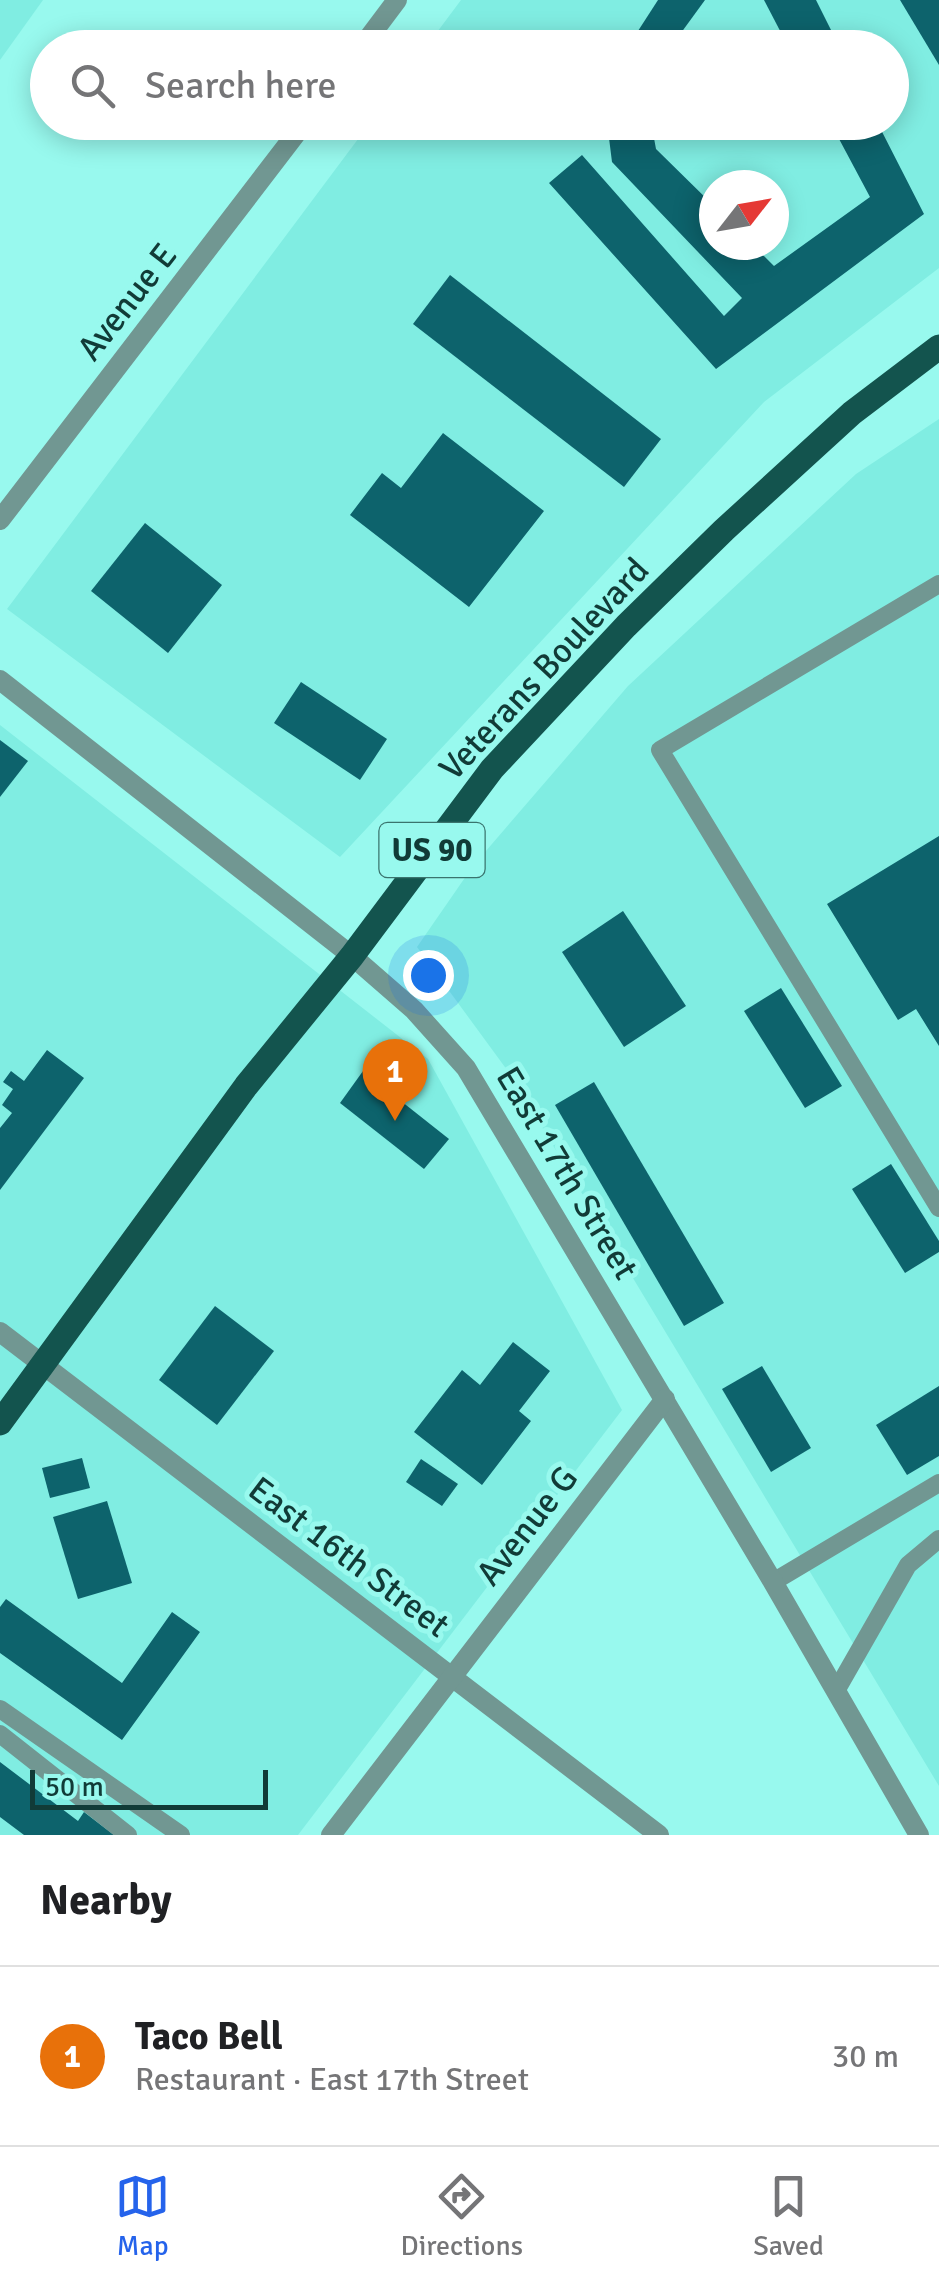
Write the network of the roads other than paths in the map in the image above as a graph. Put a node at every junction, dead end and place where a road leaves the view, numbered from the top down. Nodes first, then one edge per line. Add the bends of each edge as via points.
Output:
1 (396, 0) edge
2 (374, 30) edge
3 (291, 140) edge
4 (939, 347) edge
5 (0, 520) edge
6 (939, 584) edge
7 (0, 680) edge
8 (352, 956) junction
9 (939, 1208) edge
10 (0, 1332) edge
11 (42, 1364) junction
12 (665, 1399) junction
13 (0, 1422) edge
14 (939, 1483) edge
15 (939, 1539) edge
16 (773, 1582) junction
17 (452, 1677) junction
18 (836, 1692) junction
19 (0, 1709) edge
20 (0, 1734) edge
21 (128, 1835) edge
22 (181, 1835) edge
23 (331, 1835) edge
24 (658, 1835) edge
25 (919, 1835) edge

1 - 2 street
3 - 5 street, Avenue E
4 - 8 main road, Veterans Boulevard / US 90 via 852,413 626,626 492,769
6 - 9 lane via 660,750
7 - 8 street, East 17th Street
8 - 11 main road, Veterans Boulevard / US 90 via 246,1086
8 - 12 street, East 17th Street via 466,1068
10 - 11 street, East 16th Street
11 - 13 main road, Veterans Boulevard / US 90
11 - 17 street, East 16th Street
12 - 16 street, East 17th Street
12 - 17 street, Avenue G
14 - 16 lane
15 - 18 lane via 908,1564
16 - 18 street, East 17th Street
17 - 23 street, Avenue G
17 - 24 street, East 16th Street
18 - 25 street, East 17th Street
19 - 22 lane
20 - 21 lane

